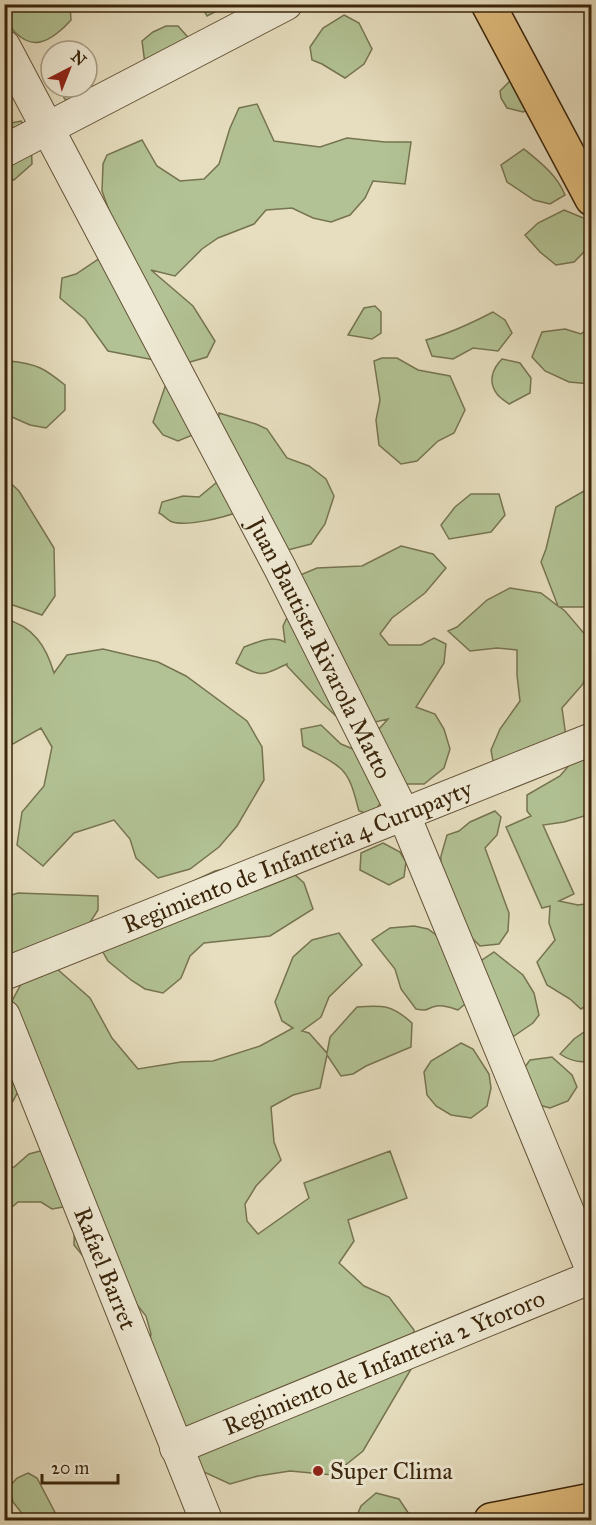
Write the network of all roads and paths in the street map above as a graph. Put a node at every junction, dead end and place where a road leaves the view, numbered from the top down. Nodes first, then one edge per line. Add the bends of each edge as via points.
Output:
1 (286, 4) edge
2 (488, 4) edge
3 (4, 46) edge
4 (47, 129) junction
5 (4, 151) edge
6 (591, 199) edge
7 (591, 739) edge
8 (404, 814) junction
9 (4, 974) edge
10 (4, 1016) edge
11 (591, 1270) edge
12 (591, 1278) edge
13 (176, 1448) junction
14 (591, 1500) edge
15 (206, 1521) edge
16 (491, 1521) edge

1 - 4 street
2 - 6 main road
3 - 4 street, Juan Bautista Rivarola Matto
4 - 5 street
4 - 8 street, Juan Bautista Rivarola Matto via 280,568
7 - 8 street, Regimiento de Infanteria 4 Curupayty
8 - 9 street, Regimiento de Infanteria 4 Curupayty
8 - 11 street, Juan Bautista Rivarola Matto
10 - 13 street, Rafael Barret
12 - 13 street, Regimiento de Infanteria 2 Ytororo
13 - 15 street, Rafael Barret
14 - 16 main road

